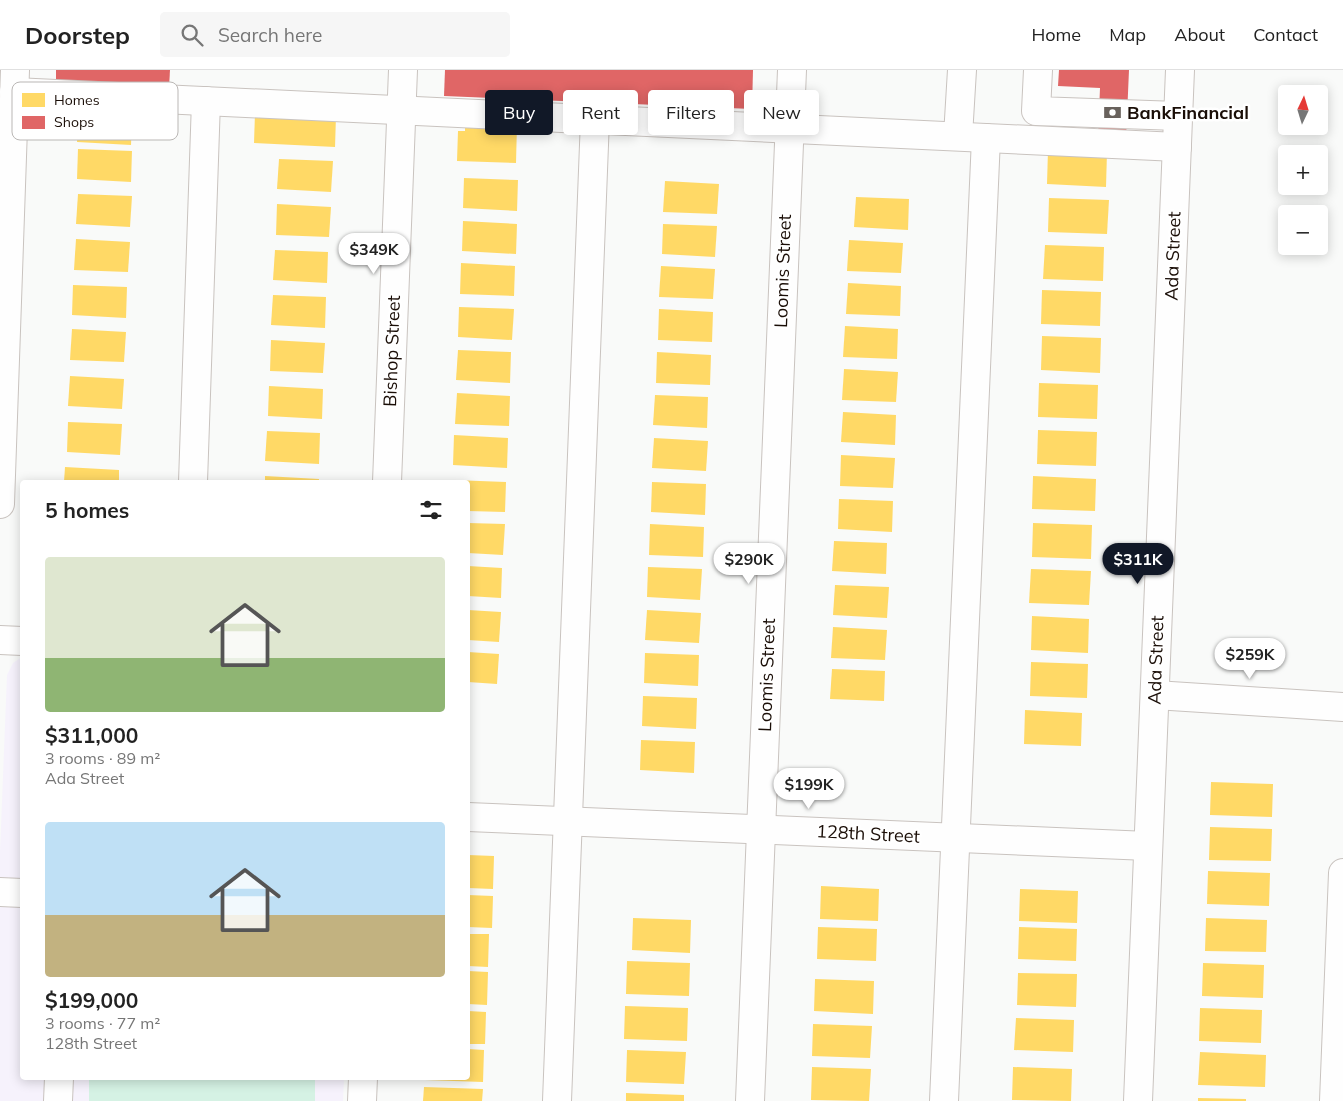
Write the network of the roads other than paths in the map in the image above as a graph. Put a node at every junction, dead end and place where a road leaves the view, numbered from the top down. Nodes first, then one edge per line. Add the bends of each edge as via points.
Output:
1 (404, 70) edge
2 (792, 70) edge
3 (962, 70) edge
4 (1038, 70) edge
5 (1180, 70) edge
6 (791, 90) edge
7 (178, 98) edge
8 (206, 101) junction
9 (402, 110) junction
10 (1178, 116) junction
11 (563, 118) edge
12 (638, 121) edge
13 (744, 126) edge
14 (819, 129) edge
15 (594, 135) edge
16 (789, 135) edge
17 (958, 136) junction
18 (986, 138) junction
19 (12, 140) edge
20 (1177, 147) junction
21 (193, 480) edge
22 (387, 480) edge
23 (0, 504) edge
24 (0, 640) edge
25 (20, 641) edge
26 (1154, 695) junction
27 (1343, 707) edge
28 (470, 817) edge
29 (568, 821) junction
30 (761, 830) junction
31 (955, 838) junction
32 (1148, 846) junction
33 (1343, 873) edge
34 (0, 892) edge
35 (20, 893) edge
36 (59, 1080) edge
37 (363, 1080) edge
38 (58, 1101) edge
39 (362, 1101) edge
40 (557, 1101) edge
41 (750, 1101) edge
42 (944, 1101) edge
43 (1138, 1101) edge
44 (1334, 1101) edge

1 - 9 street, Bishop Street
2 - 6 street, Loomis Street
3 - 17 street
4 - 10 street via 1036,111
5 - 10 street, Ada Street
7 - 8 street
8 - 9 street
8 - 21 street
9 - 11 street
9 - 22 street, Bishop Street
10 - 20 street, Ada Street
12 - 13 street
14 - 17 street
15 - 29 street
16 - 30 street, Loomis Street
17 - 18 street
18 - 20 street
18 - 31 street
19 - 23 street
20 - 26 street, Ada Street
24 - 25 street
26 - 27 street
26 - 32 street, Ada Street
28 - 29 street, 128th Street
29 - 30 street, 128th Street
29 - 40 street
30 - 31 street, 128th Street
30 - 41 street, Loomis Street
31 - 32 street, 128th Street
31 - 42 street
32 - 43 street, Ada Street
33 - 44 street
34 - 35 street
36 - 38 street
37 - 39 street

